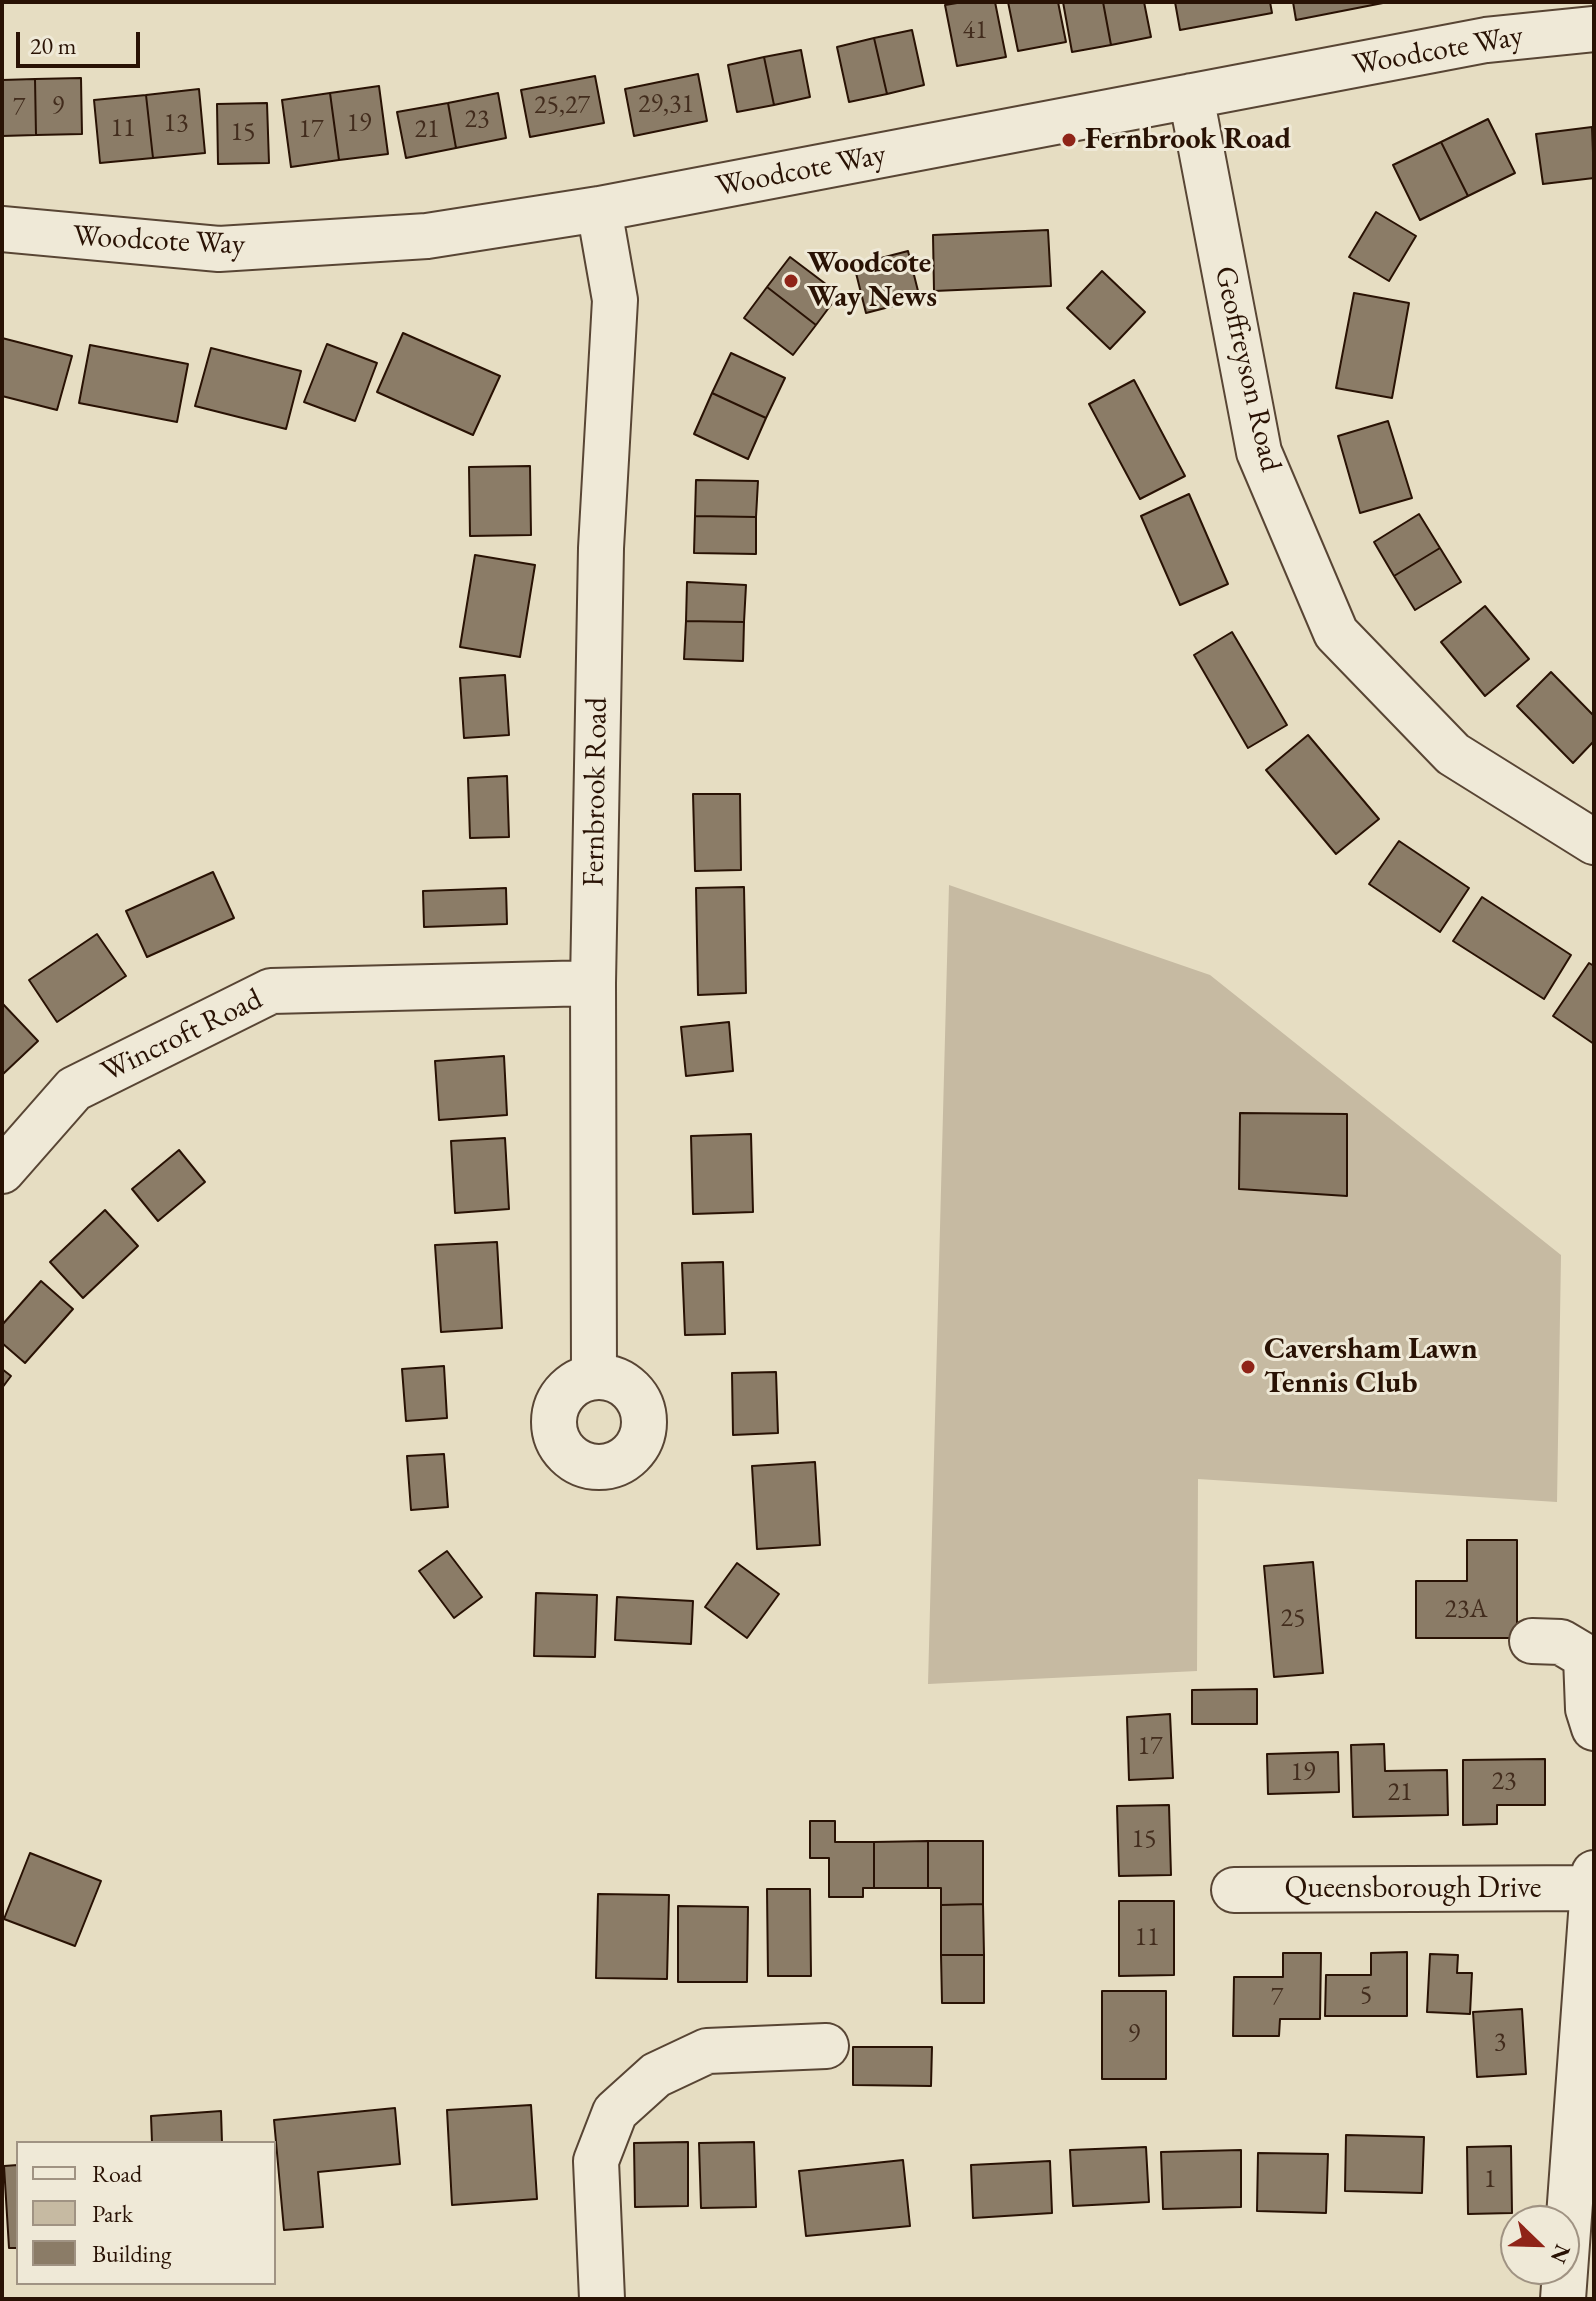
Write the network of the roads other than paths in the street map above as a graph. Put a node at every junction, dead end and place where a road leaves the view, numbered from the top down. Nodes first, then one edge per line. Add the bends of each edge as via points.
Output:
1 (1594, 29) edge
2 (1191, 96) junction
3 (599, 209) junction
4 (2, 229) edge
5 (1594, 842) edge
6 (593, 983) junction
7 (2, 1171) edge
8 (594, 1377) dead end
9 (1532, 1641) dead end
10 (1594, 1728) edge
11 (1592, 1881) edge
12 (1234, 1890) dead end
13 (826, 2046) dead end
14 (602, 2299) edge
15 (1563, 2299) edge

1 - 2 street, Woodcote Way via 1486,40
2 - 3 street, Woodcote Way
2 - 5 street, Geoffreyson Road via 1259,452 1336,633 1453,754
3 - 4 street, Woodcote Way via 427,236 219,249
3 - 6 street, Fernbrook Road via 615,300 601,548
6 - 7 street, Wincroft Road via 271,991 74,1089
6 - 8 street, Fernbrook Road
9 - 10 street via 1561,1642 1586,1657
11 - 12 street, Queensborough Drive
11 - 15 street, Queensborough Drive
13 - 14 street via 707,2051 656,2075 615,2112 596,2161

